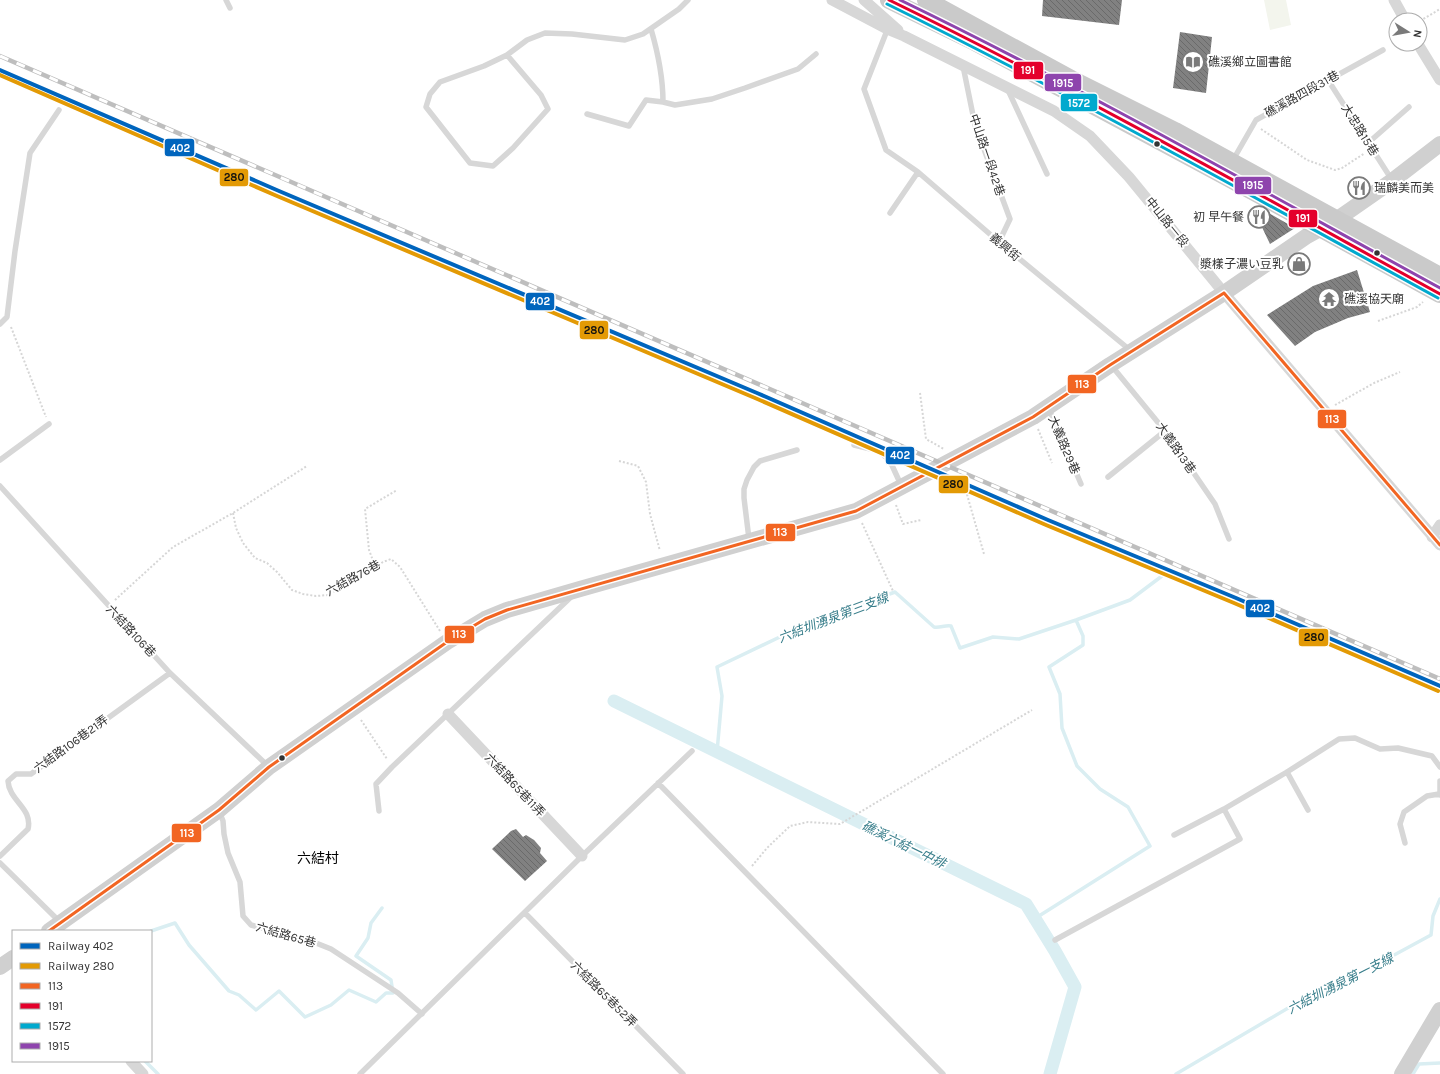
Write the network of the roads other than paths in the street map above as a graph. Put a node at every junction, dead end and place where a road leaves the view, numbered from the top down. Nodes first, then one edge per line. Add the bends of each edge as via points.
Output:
1 (226, 0) edge
2 (688, 0) edge
3 (832, 0) edge
4 (864, 0) edge
5 (889, 0) edge
6 (926, 0) edge
7 (1394, 0) edge
8 (230, 8) dead end
9 (1401, 12) edge
10 (888, 27) junction
11 (651, 28) junction
12 (1383, 50) dead end
13 (1423, 52) edge
14 (507, 54) junction
15 (816, 54) dead end
16 (963, 65) junction
17 (1328, 80) junction
18 (1440, 80) edge
19 (1008, 88) junction
20 (663, 102) junction
21 (1409, 107) dead end
22 (59, 110) dead end
23 (587, 114) dead end
24 (1440, 144) edge
25 (1370, 146) junction
26 (1228, 169) junction
27 (918, 172) junction
28 (1047, 174) dead end
29 (1392, 181) junction
30 (890, 213) dead end
31 (1336, 220) junction
32 (1320, 229) junction
33 (999, 242) junction
34 (1438, 287) edge
35 (1224, 293) junction
36 (0, 324) edge
37 (1132, 351) junction
38 (1110, 365) junction
39 (1048, 407) junction
40 (48, 424) road end
41 (1165, 430) junction
42 (854, 445) dead end
43 (797, 450) dead end
44 (0, 460) edge
45 (1108, 477) dead end
46 (1081, 484) dead end
47 (0, 486) edge
48 (897, 490) junction
49 (1440, 525) edge
50 (1432, 536) junction
51 (1229, 539) dead end
52 (750, 541) junction
53 (1440, 545) edge
54 (580, 589) junction
55 (170, 673) junction
56 (448, 714) junction
57 (692, 751) dead end
58 (1440, 766) edge
59 (269, 767) junction
60 (1287, 772) junction
61 (1440, 781) edge
62 (658, 783) junction
63 (1440, 794) edge
64 (1224, 809) junction
65 (219, 810) junction
66 (1308, 810) dead end
67 (379, 811) dead end
68 (1174, 835) dead end
69 (1405, 843) dead end
70 (0, 856) edge
71 (582, 856) junction
72 (0, 863) edge
73 (525, 913) junction
74 (55, 927) edge
75 (1055, 940) dead end
76 (12, 959) edge
77 (0, 967) edge
78 (1440, 1010) edge
79 (422, 1014) junction
80 (132, 1062) edge
81 (143, 1074) edge
82 (360, 1074) edge
83 (683, 1074) edge
84 (943, 1074) edge
85 (1402, 1074) edge

1 - 8 lane
2 - 11 lane
3 - 10 street, 中山路一段
4 - 10 street, 中山路一段
5 - 26 main road
6 - 26 main road via 1071,79 1175,131
7 - 9 street
10 - 16 street, 中山路一段
10 - 27 lane, 義興街 via 864,89 886,150
11 - 14 lane via 643,34 625,40 545,33 527,40
11 - 20 lane via 659,58
12 - 17 lane, 礁溪路四段31巷
13 - 18 street
14 - 14 lane via 484,66 440,82 430,94 426,107 470,163 493,166 548,109 541,95
15 - 20 lane via 798,69 712,99 675,105
16 - 19 street, 中山路一段
16 - 33 lane, 中山路一段42巷 via 975,125 1010,219
17 - 25 lane, 大忠路15巷
17 - 26 lane, 礁溪路四段31巷 via 1256,120
19 - 28 lane
19 - 35 street, 中山路一段 via 1054,111 1090,136 1129,177
20 - 23 lane via 646,100 630,126
21 - 25 lane
22 - 36 lane via 30,153 7,317
24 - 29 street
25 - 29 lane, 大忠路15巷
26 - 31 main road
26 - 32 main road
27 - 30 lane
27 - 33 lane, 義興街
29 - 31 street
31 - 32 street
31 - 34 main road
32 - 34 main road
32 - 35 street
33 - 37 lane, 義興街
35 - 37 street
35 - 50 street, 中山路一段
37 - 38 street
38 - 39 street
38 - 41 lane, 大義路13巷
39 - 46 lane, 大義路29巷
39 - 48 street
40 - 44 lane
41 - 45 lane
41 - 51 lane, 大義路13巷 via 1215,504
42 - 48 lane via 878,451 890,461
43 - 52 lane via 760,461 747,480 744,498
47 - 55 lane, 六結路106巷
48 - 52 street via 856,511
49 - 50 street
50 - 53 street, 中山路一段
52 - 54 street
54 - 56 lane
54 - 59 street via 485,619 447,642
55 - 59 lane, 六結路106巷
55 - 70 lane, 六結路106巷21弄 via 31,774 16,774 8,781 8,788 28,815 29,824 28,829
56 - 67 lane via 376,784
56 - 71 street, 六結路65巷11弄
57 - 62 lane
58 - 60 lane via 1432,756 1398,748 1380,749 1355,738 1339,739
59 - 65 street
60 - 64 lane
60 - 66 lane
61 - 63 lane
62 - 71 lane
62 - 84 lane
63 - 69 lane via 1427,796 1404,812 1400,824
64 - 68 lane
64 - 75 lane via 1240,839
65 - 74 street
65 - 79 lane, 六結路65巷 via 228,853 240,882 243,916 251,925 331,949 398,993
71 - 73 lane
72 - 74 lane
73 - 79 lane
73 - 83 lane, 六結路65巷52弄
76 - 77 street
78 - 85 street
79 - 82 lane
80 - 81 street

